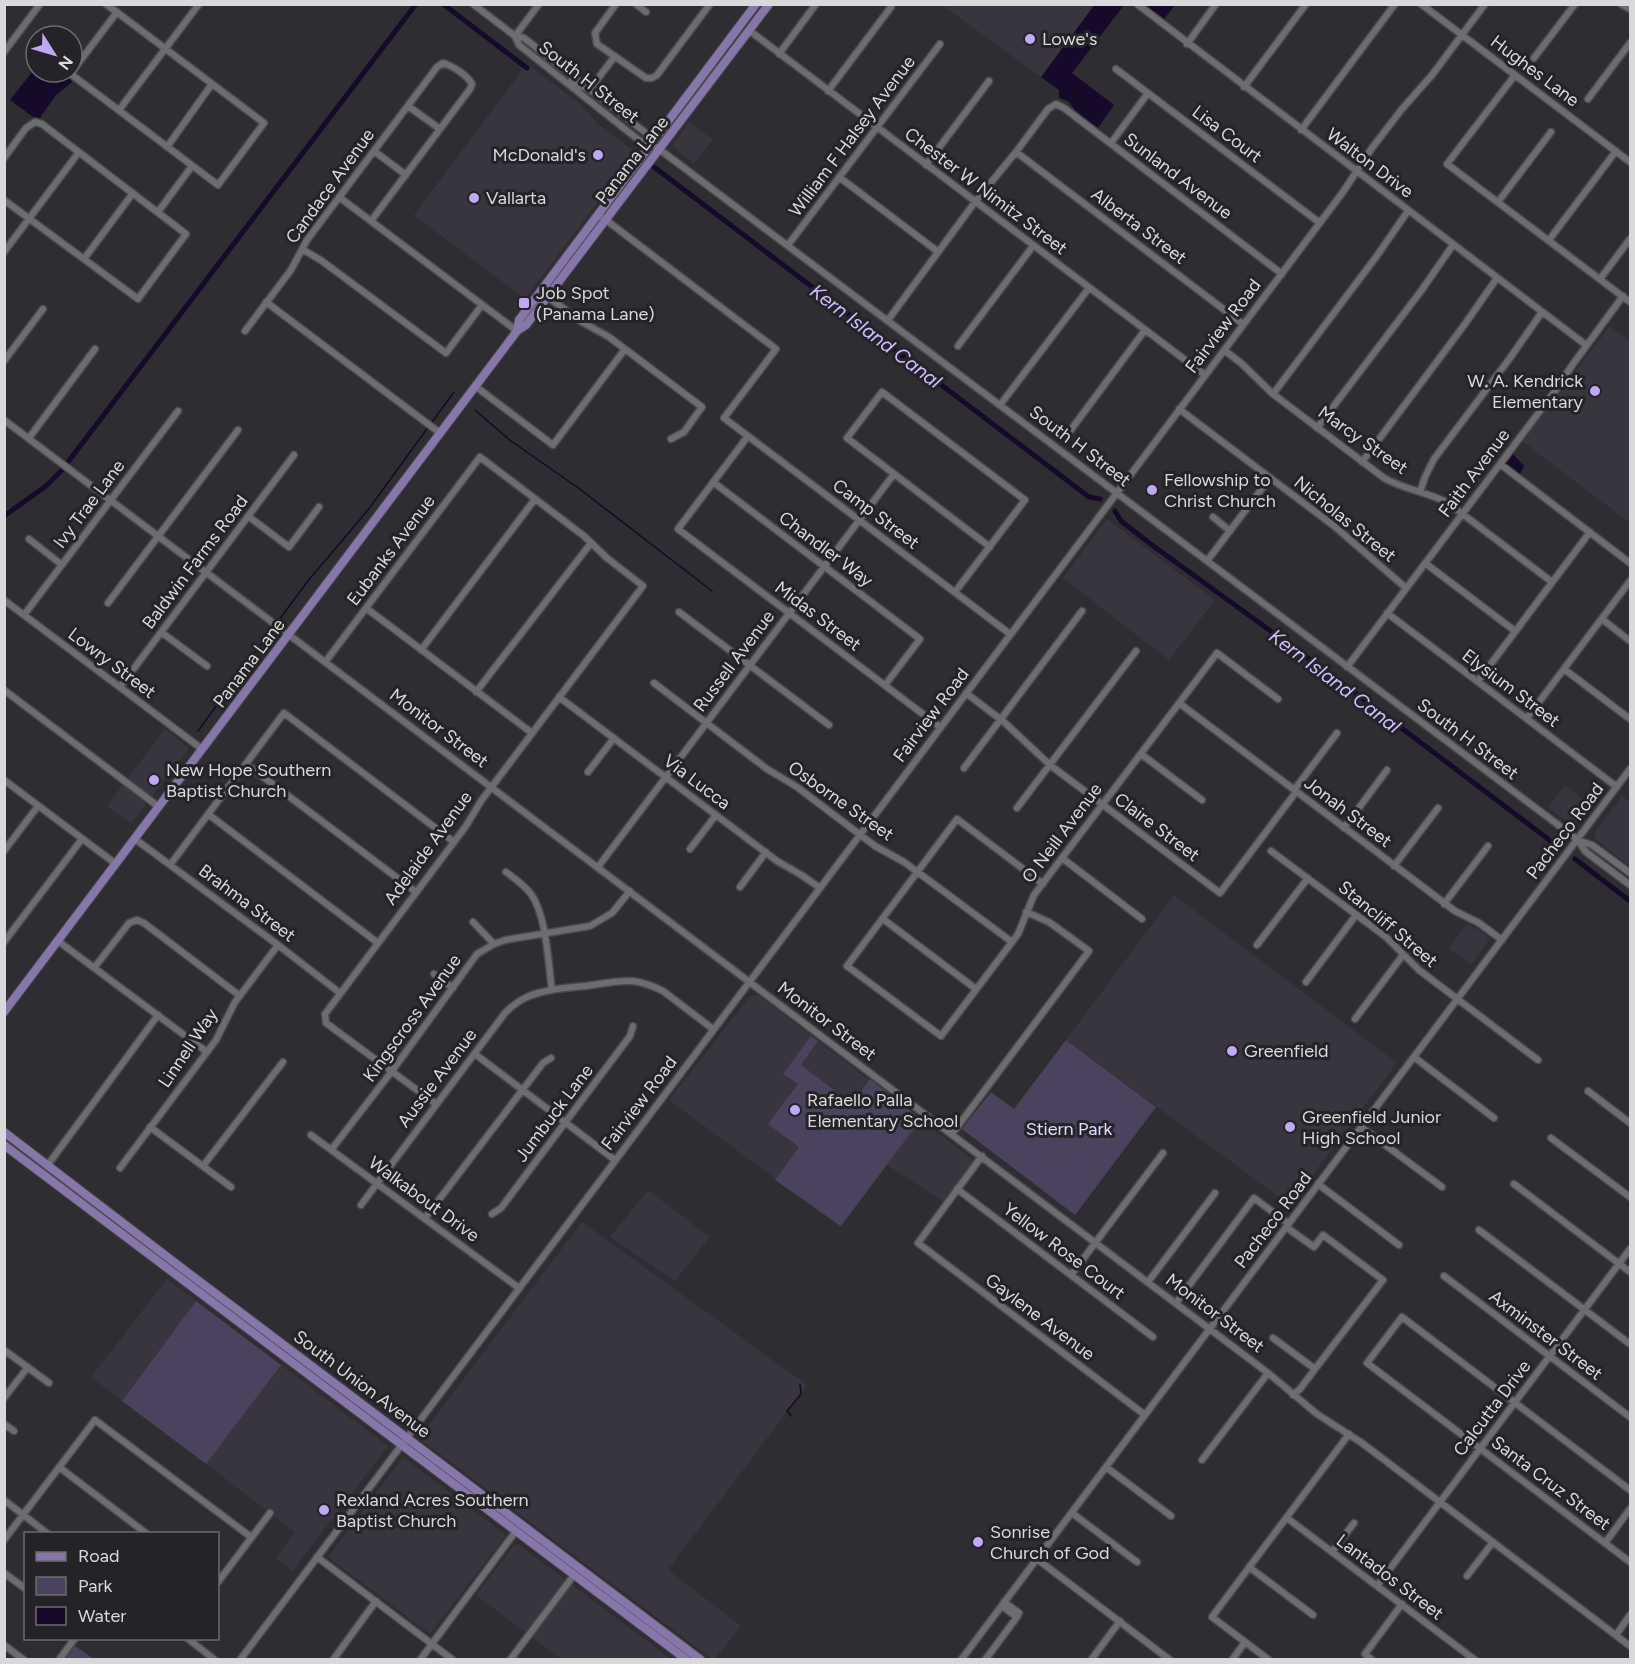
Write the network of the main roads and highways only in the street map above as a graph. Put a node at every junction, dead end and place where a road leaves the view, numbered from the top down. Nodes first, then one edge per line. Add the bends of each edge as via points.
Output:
1 (769, 4) edge
2 (755, 6) edge
3 (750, 31) junction
4 (544, 294) junction
5 (4, 1012) edge
6 (4, 1132) edge
7 (4, 1145) edge
8 (139, 1246) junction
9 (183, 1269) junction
10 (188, 1283) junction
11 (225, 1300) junction
12 (464, 1492) junction
13 (517, 1520) junction
14 (574, 1575) junction
15 (625, 1602) junction
16 (687, 1659) edge
17 (701, 1659) edge

1 - 3 main road, Panama Lane
2 - 3 main road via 748,25
2 - 4 main road, Panama Lane via 598,214
3 - 4 main road, Panama Lane
4 - 5 main road, Panama Lane via 519,320 517,331
6 - 9 main road, South Union Avenue
7 - 8 main road, South Union Avenue
8 - 9 main road
8 - 10 main road, South Union Avenue
9 - 11 main road, South Union Avenue
10 - 11 main road via 193,1282 219,1301
10 - 12 main road, South Union Avenue
11 - 13 main road, South Union Avenue
12 - 13 main road
12 - 14 main road, South Union Avenue
13 - 15 main road, South Union Avenue
14 - 15 main road via 584,1576
14 - 16 main road, South Union Avenue
15 - 17 main road, South Union Avenue

